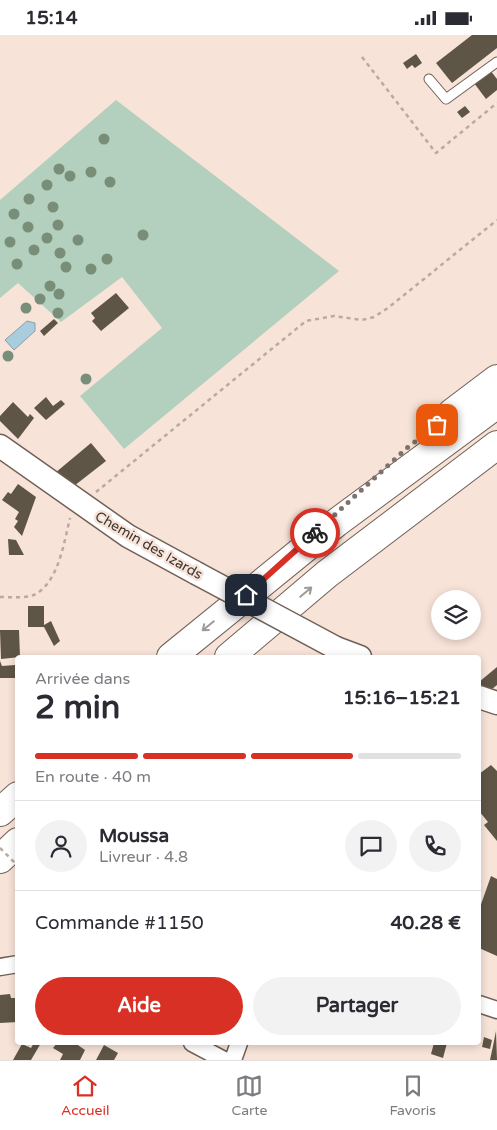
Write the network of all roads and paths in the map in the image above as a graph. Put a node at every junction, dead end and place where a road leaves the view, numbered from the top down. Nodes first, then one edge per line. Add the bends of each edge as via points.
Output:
1 (362, 57) dead end
2 (497, 62) edge
3 (429, 79) dead end
4 (497, 103) edge
5 (497, 219) edge
6 (497, 379) edge
7 (497, 404) edge
8 (497, 445) edge
9 (0, 446) edge
10 (497, 463) edge
11 (90, 495) dead end
12 (73, 514) dead end
13 (327, 574) junction
14 (259, 584) junction
15 (0, 597) edge
16 (173, 655) edge
17 (231, 655) edge
18 (355, 655) edge
19 (481, 698) edge
20 (497, 703) edge
21 (15, 799) edge
22 (0, 812) edge
23 (15, 845) edge
24 (0, 848) edge
25 (0, 859) edge
26 (15, 863) edge
27 (15, 964) edge
28 (0, 967) edge
29 (481, 1005) edge
30 (497, 1010) edge
31 (196, 1045) edge
32 (238, 1045) edge
33 (224, 1060) edge
34 (232, 1060) edge

1 - 4 path via 436,153
2 - 3 lane via 446,99
5 - 11 path via 374,317 362,320 334,316 306,321
6 - 14 highway via 407,448
7 - 14 highway via 406,469
8 - 13 highway
9 - 18 street, Chemin des Izards, bridge via 128,536
10 - 13 highway
12 - 15 path via 53,575 47,583 31,596
17 -> 13 highway
14 -> 16 highway
19 - 20 street
21 - 22 highway
23 - 25 highway
24 - 26 path, bridge
27 - 28 street
29 - 30 street
31 - 33 street
32 - 34 street

